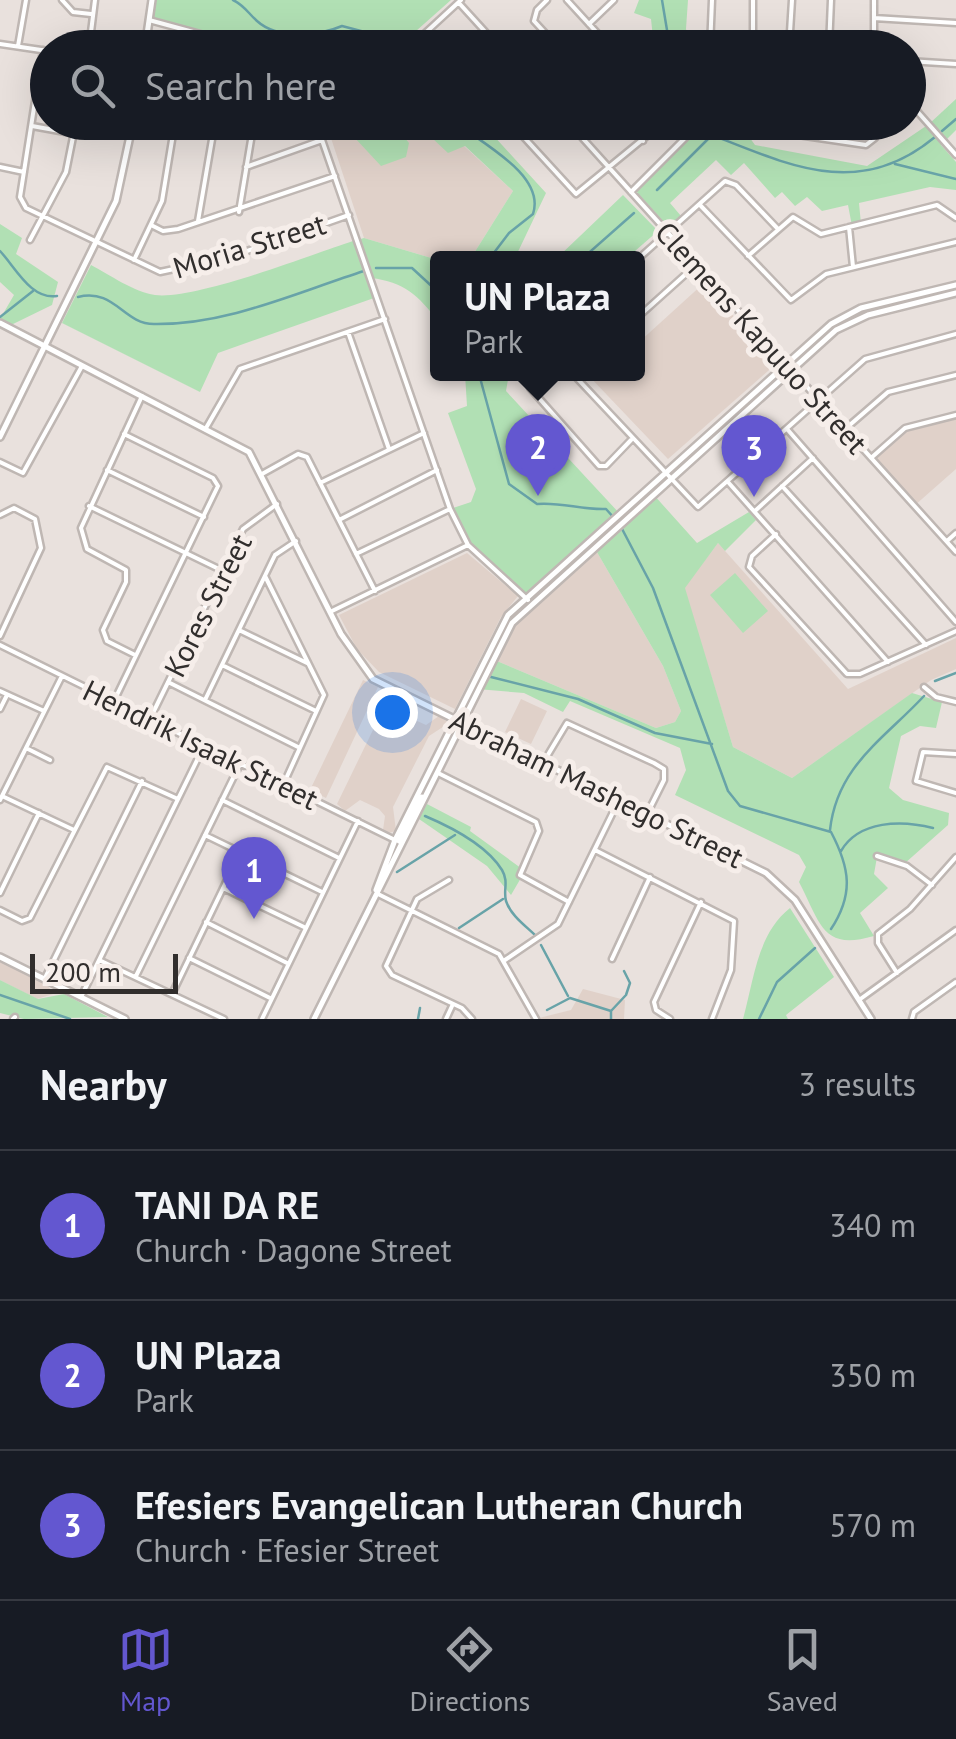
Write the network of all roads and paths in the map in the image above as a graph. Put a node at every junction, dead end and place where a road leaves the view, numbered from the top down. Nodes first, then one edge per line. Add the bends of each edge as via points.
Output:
1 (26, 0) edge
2 (62, 0) edge
3 (96, 0) edge
4 (152, 0) edge
5 (548, 0) edge
6 (567, 0) edge
7 (614, 0) edge
8 (712, 0) edge
9 (754, 0) edge
10 (792, 0) edge
11 (832, 0) edge
12 (874, 0) edge
13 (460, 1) edge
14 (93, 14) junction
15 (874, 18) junction
16 (149, 20) junction
17 (956, 22) edge
18 (590, 24) junction
19 (91, 30) edge
20 (148, 30) edge
21 (186, 30) edge
22 (428, 30) edge
23 (485, 30) edge
24 (542, 30) edge
25 (595, 30) edge
26 (711, 30) edge
27 (753, 30) edge
28 (790, 30) edge
29 (830, 30) edge
30 (874, 30) edge
31 (0, 45) edge
32 (18, 46) junction
33 (30, 48) edge
34 (926, 62) edge
35 (956, 64) edge
36 (926, 120) edge
37 (30, 138) edge
38 (73, 140) edge
39 (130, 140) edge
40 (172, 140) edge
41 (212, 140) edge
42 (251, 140) edge
43 (322, 140) joint
44 (526, 140) edge
45 (584, 140) edge
46 (683, 140) edge
47 (836, 140) edge
48 (872, 140) edge
49 (643, 141) edge
50 (955, 153) edge
51 (0, 167) edge
52 (246, 167) junction
53 (610, 169) junction
54 (24, 172) junction
55 (335, 176) junction
56 (631, 192) junction
57 (700, 204) junction
58 (239, 212) junction
59 (349, 214) junction
60 (41, 216) junction
61 (956, 218) edge
62 (198, 224) junction
63 (151, 226) junction
64 (849, 227) junction
65 (778, 229) junction
66 (668, 232) junction
67 (30, 240) dead end
68 (96, 242) junction
69 (956, 242) edge
70 (645, 253) edge
71 (748, 256) junction
72 (134, 260) junction
73 (697, 264) junction
74 (852, 267) junction
75 (956, 285) edge
76 (956, 293) edge
77 (645, 311) edge
78 (385, 319) junction
79 (0, 322) edge
80 (348, 332) junction
81 (956, 334) edge
82 (44, 346) junction
83 (82, 366) junction
84 (787, 369) junction
85 (956, 375) edge
86 (530, 381) edge
87 (580, 381) edge
88 (142, 396) junction
89 (818, 401) junction
90 (956, 415) edge
91 (206, 428) junction
92 (787, 429) junction
93 (844, 430) junction
94 (424, 432) junction
95 (124, 434) junction
96 (0, 437) edge
97 (631, 440) junction
98 (389, 450) junction
99 (813, 458) junction
100 (871, 458) junction
101 (0, 462) edge
102 (107, 470) junction
103 (437, 470) junction
104 (262, 474) junction
105 (667, 476) junction
106 (728, 482) junction
107 (320, 483) junction
108 (782, 486) junction
109 (278, 504) junction
110 (89, 506) junction
111 (450, 509) junction
112 (756, 511) junction
113 (0, 515) edge
114 (204, 517) junction
115 (340, 520) junction
116 (956, 532) edge
117 (776, 534) junction
118 (296, 541) junction
119 (946, 541) junction
120 (468, 544) junction
121 (956, 552) edge
122 (186, 553) junction
123 (356, 554) junction
124 (223, 571) junction
125 (265, 576) junction
126 (375, 590) junction
127 (529, 601) junction
128 (330, 612) junction
129 (956, 622) edge
130 (240, 630) junction
131 (956, 631) edge
132 (0, 636) edge
133 (926, 645) junction
134 (0, 646) edge
135 (136, 655) junction
136 (888, 662) junction
137 (222, 665) junction
138 (310, 665) junction
139 (62, 676) junction
140 (168, 682) junction
141 (924, 687) dead end
142 (0, 692) edge
143 (7, 695) junction
144 (205, 700) junction
145 (114, 701) junction
146 (956, 702) edge
147 (0, 709) edge
148 (44, 712) junction
149 (318, 712) junction
150 (150, 719) junction
151 (458, 720) junction
152 (204, 746) junction
153 (26, 748) junction
154 (300, 748) junction
155 (956, 754) edge
156 (50, 760) dead end
157 (543, 763) junction
158 (240, 764) junction
159 (436, 775) junction
160 (142, 780) junction
161 (283, 785) junction
162 (956, 793) edge
163 (1, 798) edge
164 (178, 799) junction
165 (222, 800) junction
166 (619, 800) junction
167 (39, 814) junction
168 (647, 814) junction
169 (358, 821) junction
170 (74, 830) junction
171 (205, 835) junction
172 (399, 841) junction
173 (595, 850) junction
174 (240, 852) junction
175 (877, 856) dead end
176 (340, 858) junction
177 (956, 858) edge
178 (650, 876) junction
179 (448, 880) dead end
180 (932, 886) junction
181 (223, 888) junction
182 (0, 893) edge
183 (323, 893) junction
184 (376, 894) junction
185 (570, 902) junction
186 (702, 902) junction
187 (0, 910) edge
188 (412, 911) junction
189 (206, 922) junction
190 (306, 928) junction
191 (956, 930) edge
192 (950, 935) junction
193 (956, 944) edge
194 (0, 957) edge
195 (190, 958) junction
196 (612, 959) dead end
197 (100, 960) junction
198 (505, 960) junction
199 (289, 964) junction
200 (897, 973) junction
201 (136, 976) junction
202 (44, 979) junction
203 (956, 982) edge
204 (172, 994) junction
205 (81, 997) junction
206 (272, 998) junction
207 (859, 1000) junction
208 (453, 1004) junction
209 (124, 1019) edge
210 (224, 1019) edge
211 (262, 1019) edge
212 (314, 1019) edge
213 (446, 1019) edge
214 (472, 1019) edge
215 (536, 1019) edge
216 (670, 1019) edge
217 (712, 1019) edge
218 (871, 1019) edge
219 (912, 1019) edge

1 - 32 street
2 - 14 street via 72,12
3 - 14 street
4 - 16 main road
5 - 24 street via 534,21
6 - 18 street
7 - 18 street
8 - 26 street
9 - 27 street
10 - 28 street
11 - 29 street
12 - 15 street
13 - 22 street
13 - 23 street
14 - 19 street
15 - 17 street
15 - 30 street
16 - 20 main road
16 - 21 street
18 - 25 street
31 - 32 street
32 - 33 street
34 - 35 street
36 - 50 street
37 - 54 street
38 - 60 street via 66,172
39 - 68 main road via 121,189
40 - 63 street
41 - 62 street
42 - 52 street
43 - 52 street
43 - 55 street
44 - 53 street via 573,192
45 - 53 street, Clemens Kapuuo Street
46 - 56 street
47 - 48 street via 866,145
49 - 53 street
51 - 54 street
52 - 58 street
53 - 56 street, Clemens Kapuuo Street
54 - 60 street via 21,202
55 - 58 street
55 - 59 street
56 - 66 street, Clemens Kapuuo Street
57 - 65 street via 730,181
57 - 66 street
57 - 71 street
58 - 62 street
59 - 72 street, Moria Street via 186,268 160,272
59 - 78 street
60 - 67 street
60 - 68 street, Moria Street
61 - 64 street via 938,205
62 - 63 street via 168,231
63 - 72 street
64 - 65 street via 818,234 793,217
64 - 74 street
65 - 71 street
66 - 70 street
66 - 73 street, Clemens Kapuuo Street
68 - 72 street, Moria Street
68 - 82 main road
69 - 74 street
71 - 74 street via 791,300 823,276
73 - 77 street
73 - 84 street, Clemens Kapuuo Street
75 - 84 main road via 851,312
76 - 84 main road via 850,321
78 - 80 street
78 - 94 street
79 - 82 main road, Abraham Mashego Street
80 - 91 street via 240,369
80 - 98 street
81 - 89 street via 870,356
82 - 83 main road, Abraham Mashego Street
82 - 96 main road
83 - 88 main road, Abraham Mashego Street
83 - 101 street via 23,473
84 - 89 street, Clemens Kapuuo Street
84 - 105 main road
85 - 93 street via 888,392
86 - 97 street via 600,466
87 - 97 street
88 - 91 main road, Abraham Mashego Street
88 - 95 street
89 - 92 street
89 - 93 street, Clemens Kapuuo Street
90 - 100 street via 908,427
91 - 104 main road, Abraham Mashego Street via 245,448
92 - 99 street
92 - 106 street
93 - 100 street, Clemens Kapuuo Street
94 - 98 street
94 - 103 street
95 - 102 street
95 - 114 street via 216,480
97 - 105 street
98 - 107 street
99 - 108 street
99 - 129 street
100 - 119 street, Clemens Kapuuo Street
102 - 110 street
102 - 114 street
103 - 111 street
103 - 115 street
104 - 107 street via 301,454
104 - 109 main road, Abraham Mashego Street
105 - 106 street via 696,507
105 - 127 main road
106 - 112 street
107 - 115 street
108 - 112 street
108 - 133 street
109 - 118 main road, Abraham Mashego Street
109 - 124 street, Kores Street via 248,523
110 - 122 street
110 - 135 street via 81,528 85,544 128,577 104,638
111 - 120 street
111 - 123 street
112 - 117 street
113 - 132 street via 14,508 35,519 41,548
114 - 122 street
115 - 123 street
116 - 119 street
117 - 136 street
117 - 136 street via 749,567 840,670 854,676
118 - 125 street via 276,554
118 - 128 main road, Abraham Mashego Street
119 - 121 street, Clemens Kapuuo Street
120 - 126 street
120 - 127 street
122 - 124 street
122 - 135 street
123 - 126 street
124 - 140 street, Kores Street
125 - 130 street
125 - 138 street
126 - 128 street
127 - 151 main road via 505,620
128 - 151 main road, Abraham Mashego Street via 372,680
130 - 137 street
130 - 138 street
131 - 133 street
133 - 136 street
134 - 139 street, Hendrik Isaak Street
135 - 145 street
137 - 144 street
137 - 149 street
138 - 149 street via 324,695
139 - 145 street, Hendrik Isaak Street
139 - 148 street
140 - 144 street
140 - 150 street, Kores Street
141 - 146 street
142 - 143 street
143 - 147 street
143 - 148 street
144 - 154 street
145 - 150 street, Hendrik Isaak Street
148 - 153 street
149 - 154 street
150 - 152 street, Hendrik Isaak Street
151 - 157 main road, Abraham Mashego Street
151 - 159 main road
151 - 172 main road
152 - 158 street, Hendrik Isaak Street
152 - 164 street
153 - 156 street
153 - 163 street
154 - 161 street
155 - 162 street via 927,749 916,781
157 - 166 main road, Abraham Mashego Street
157 - 168 street via 567,723 654,763 665,777
158 - 161 street, Hendrik Isaak Street
158 - 165 street
159 - 172 main road
159 - 185 street via 536,822 539,831 520,875
160 - 164 street
160 - 170 street via 107,767
160 - 202 street
161 - 169 street, Hendrik Isaak Street
163 - 167 street
164 - 197 street
165 - 171 street
165 - 176 street
166 - 168 main road, Abraham Mashego Street
166 - 173 street
167 - 170 street
167 - 182 street
168 - 207 main road, Abraham Mashego Street via 779,882
169 - 172 street, Hendrik Isaak Street
169 - 176 street
170 - 187 street via 30,918
171 - 174 street
171 - 201 street
172 - 184 main road
173 - 178 street
173 - 185 street
174 - 181 street
174 - 183 street
175 - 180 street via 907,866
176 - 183 street
177 - 180 street
178 - 186 street
178 - 196 street
179 - 188 street via 426,890
180 - 200 street via 878,934
181 - 189 street
181 - 190 street
183 - 190 street
184 - 188 street
184 - 212 main road
185 - 198 street via 556,928
186 - 216 street via 654,1002
186 - 217 street via 731,916 736,931 731,970
188 - 198 street
188 - 208 street via 387,970
189 - 195 street
189 - 199 street
190 - 199 street
191 - 192 street
192 - 193 street
192 - 200 street
194 - 202 main road
195 - 204 street
195 - 206 street
197 - 201 street
197 - 205 street
198 - 215 street
199 - 206 street
200 - 207 street
201 - 204 street
202 - 205 main road
203 - 219 street
204 - 210 street
205 - 209 main road
206 - 211 street
207 - 218 main road, Abraham Mashego Street
208 - 213 street
208 - 214 street

